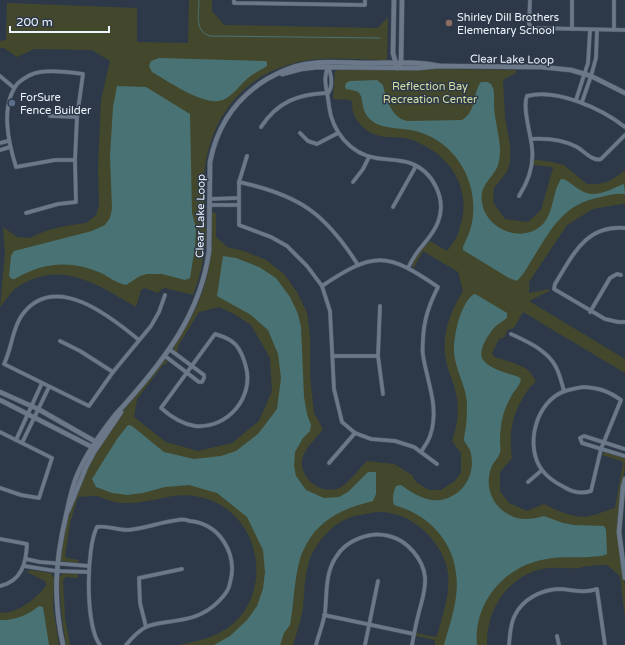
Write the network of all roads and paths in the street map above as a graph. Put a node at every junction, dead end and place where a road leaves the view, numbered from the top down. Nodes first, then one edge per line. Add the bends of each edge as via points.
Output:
1 (365, 0) edge
2 (394, 0) edge
3 (402, 0) edge
4 (530, 0) edge
5 (572, 0) edge
6 (614, 0) edge
7 (234, 2) edge
8 (276, 2) edge
9 (572, 29) junction
10 (590, 30) junction
11 (597, 30) junction
12 (614, 30) junction
13 (625, 30) edge
14 (401, 63) junction
15 (328, 65) junction
16 (396, 66) junction
17 (438, 66) junction
18 (585, 74) junction
19 (0, 76) edge
20 (591, 76) junction
21 (13, 87) junction
22 (625, 93) edge
23 (328, 94) junction
24 (576, 100) junction
25 (582, 102) junction
26 (50, 116) dead end
27 (78, 117) junction
28 (261, 126) dead end
29 (625, 127) edge
30 (300, 133) dead end
31 (338, 133) junction
32 (625, 135) edge
33 (531, 140) junction
34 (8, 141) junction
35 (0, 143) edge
36 (10, 147) junction
37 (0, 150) edge
38 (247, 156) dead end
39 (369, 157) junction
40 (75, 160) junction
41 (416, 166) junction
42 (239, 182) junction
43 (353, 182) dead end
44 (519, 196) dead end
45 (238, 198) junction
46 (210, 199) junction
47 (210, 205) junction
48 (238, 205) junction
49 (393, 207) dead end
50 (26, 213) dead end
51 (625, 228) edge
52 (358, 265) junction
53 (408, 268) junction
54 (621, 275) dead end
55 (322, 286) junction
56 (165, 296) dead end
57 (380, 306) dead end
58 (590, 312) junction
59 (625, 322) edge
60 (511, 334) dead end
61 (139, 340) junction
62 (60, 341) dead end
63 (170, 349) junction
64 (165, 356) junction
65 (333, 356) junction
66 (378, 356) junction
67 (192, 366) junction
68 (113, 372) junction
69 (187, 372) junction
70 (42, 383) junction
71 (49, 387) junction
72 (564, 391) junction
73 (0, 392) edge
74 (383, 394) dead end
75 (0, 400) edge
76 (31, 406) junction
77 (38, 409) junction
78 (28, 414) junction
79 (34, 417) junction
80 (0, 432) edge
81 (355, 433) junction
82 (16, 440) junction
83 (604, 442) junction
84 (22, 443) junction
85 (95, 445) junction
86 (618, 447) junction
87 (601, 449) junction
88 (625, 449) edge
89 (422, 452) junction
90 (616, 453) junction
91 (625, 456) edge
92 (329, 463) dead end
93 (437, 464) dead end
94 (542, 470) junction
95 (625, 479) edge
96 (528, 482) dead end
97 (0, 488) edge
98 (0, 539) edge
99 (26, 559) junction
100 (57, 564) junction
101 (74, 565) junction
102 (24, 566) junction
103 (89, 566) junction
104 (182, 569) dead end
105 (56, 571) junction
106 (73, 572) junction
107 (89, 572) junction
108 (625, 578) edge
109 (378, 581) dead end
110 (0, 586) edge
111 (324, 615) junction
112 (369, 624) junction
113 (146, 627) junction
114 (414, 634) junction
115 (557, 636) dead end
116 (63, 645) edge
117 (100, 645) edge
118 (126, 645) edge
119 (316, 645) edge
120 (365, 645) edge
121 (412, 645) edge
122 (509, 645) edge
123 (559, 645) edge
124 (605, 645) edge

1 - 8 street via 364,5
2 - 16 street via 393,53
3 - 14 street
4 - 9 street via 531,27
5 - 9 street
6 - 12 street
7 - 8 street
9 - 10 street
10 - 11 street
10 - 18 street
11 - 12 street
11 - 20 street via 596,58
12 - 13 street
14 - 16 street, Clear Lake Loop
14 - 17 street, Clear Lake Loop
15 - 16 street, Clear Lake Loop
15 - 23 street
15 - 46 street, Clear Lake Loop via 300,65 282,71 256,86 238,102 218,134 213,148 210,162
16 - 17 street, Clear Lake Loop
17 - 18 street, Clear Lake Loop via 541,67
18 - 20 street, Clear Lake Loop
18 - 24 street
19 - 21 street
20 - 22 street, Clear Lake Loop
20 - 25 street
21 - 27 street via 38,72 83,74
21 - 34 street via 4,115
23 - 28 street via 308,95 291,100 274,110
23 - 31 street via 330,115
24 - 25 street
24 - 33 street via 552,96 527,96 526,108
25 - 29 street via 602,111
26 - 27 street
27 - 40 street
30 - 31 street via 317,144
31 - 39 street via 347,143
32 - 33 street via 598,160 569,143 549,139
33 - 44 street via 531,168
34 - 35 street
34 - 36 street
36 - 37 street
36 - 40 street via 16,167 56,160
38 - 42 street
39 - 41 street via 401,161
39 - 43 street
40 - 50 street via 76,202
41 - 49 street
41 - 53 street via 433,182 440,196 440,210 434,230
42 - 45 street
42 - 52 street via 275,190 310,209 334,231
45 - 46 street
45 - 48 street
46 - 47 street, Clear Lake Loop
47 - 48 street
47 - 63 street, Clear Lake Loop via 209,251 204,280 186,324
48 - 55 street via 239,225 287,246 308,266
51 - 58 street via 604,230 582,242 555,284 554,289
52 - 53 street via 384,260 397,262
52 - 55 street
53 - 89 street via 438,287 424,325 422,353 434,418 430,436
54 - 58 street via 617,274 610,278
55 - 65 street via 330,311
56 - 61 street via 151,326
57 - 66 street
58 - 59 street via 605,319
60 - 72 street via 536,347 549,358 556,368
61 - 68 street
61 - 70 street via 112,319 78,300 57,296 38,300 18,320 4,364
62 - 68 street
63 - 64 street, Clear Lake Loop
63 - 67 street
64 - 69 street
64 - 85 street, Clear Lake Loop via 117,412
65 - 66 street
65 - 81 street via 334,389 342,422
66 - 74 street
67 - 69 street
67 - 69 street via 204,375 202,382
67 - 69 street via 215,334 236,344 244,359 248,375 246,394 237,409 224,420 212,424 194,426 177,420 161,408
68 - 71 street via 89,406
70 - 71 street
70 - 76 street
71 - 77 street
72 - 83 street via 583,387 595,388 609,392 621,400
72 - 94 street via 545,407 537,421 534,448
73 - 76 street
75 - 78 street
76 - 77 street
76 - 78 street
77 - 79 street
77 - 85 street
78 - 79 street
78 - 82 street
79 - 84 street
79 - 85 street
80 - 82 street
81 - 89 street via 371,439 394,441
81 - 92 street
82 - 84 street
83 - 86 street
83 - 87 street
83 - 87 street via 584,436 580,438 582,443
84 - 97 street via 52,458 39,498
85 - 100 street, Clear Lake Loop via 77,477 68,505
86 - 88 street
86 - 90 street
87 - 90 street
87 - 94 street via 590,491 585,493 568,490 555,483
89 - 93 street
90 - 91 street
94 - 96 street
95 - 108 street via 619,532
98 - 99 street via 27,544
99 - 100 street
99 - 102 street
100 - 101 street
100 - 105 street, Clear Lake Loop
101 - 103 street
101 - 106 street
102 - 105 street
102 - 110 street via 15,578
103 - 107 street
103 - 113 street via 93,534 97,527 126,530 178,519 196,521 219,534 225,542 232,562 230,584 223,597 210,610 198,616
104 - 113 street via 138,578 140,603
105 - 106 street
105 - 116 street, Clear Lake Loop via 57,611
106 - 107 street
107 - 117 street via 92,623 96,640
109 - 112 street
111 - 112 street
111 - 114 street via 329,572 336,556 348,544 361,537 389,536 410,548 419,560 425,575 425,593
111 - 119 street
112 - 114 street
112 - 120 street
113 - 118 street
114 - 121 street
115 - 123 street
122 - 124 street via 515,615 523,604 535,595 559,589 581,592 597,589

